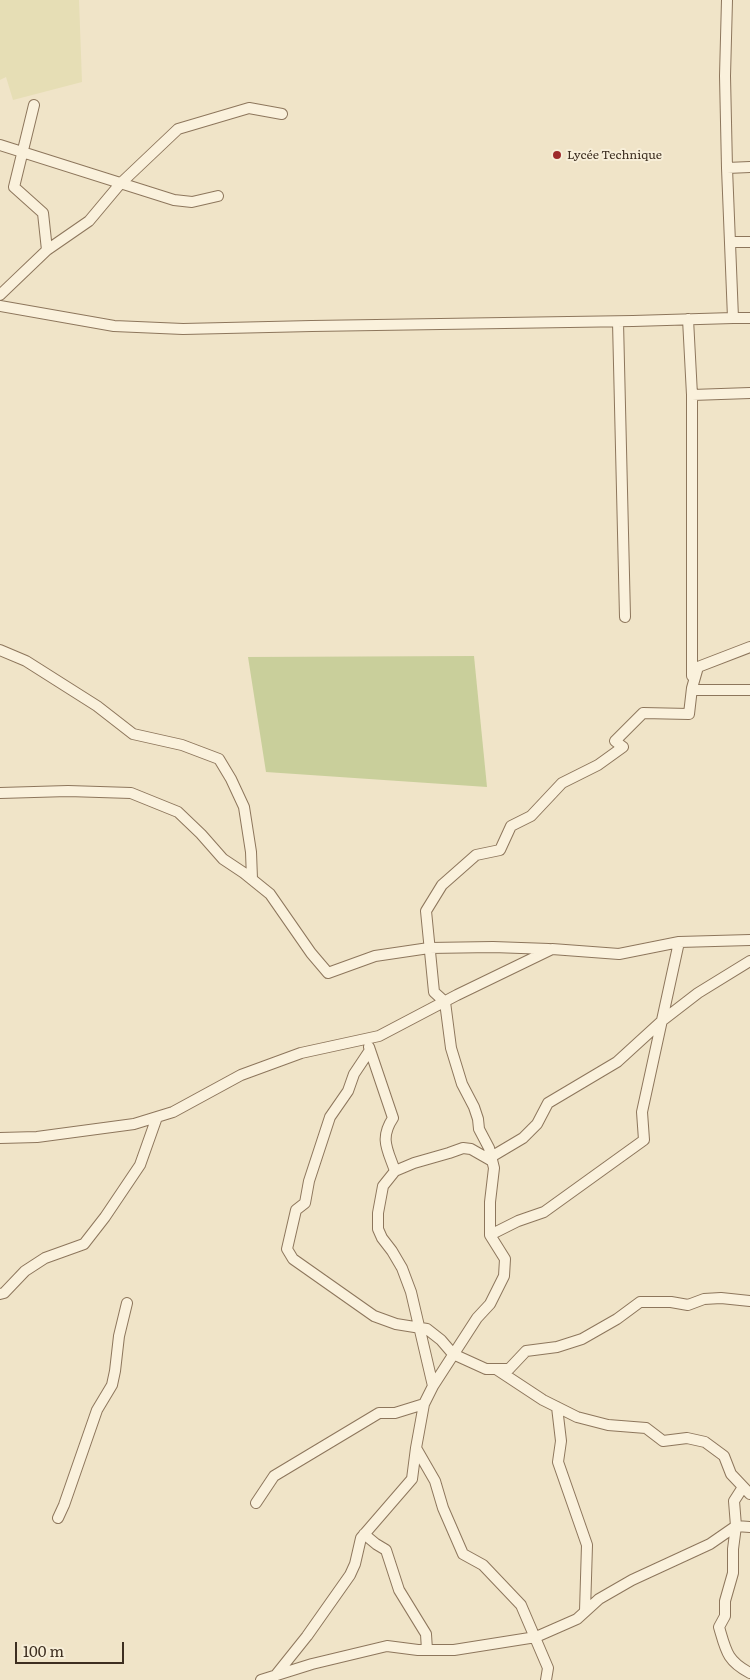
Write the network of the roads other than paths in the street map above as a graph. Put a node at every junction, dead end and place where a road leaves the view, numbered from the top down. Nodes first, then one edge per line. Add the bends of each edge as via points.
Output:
1 (727, 0) edge
2 (34, 105) dead end
3 (282, 114) dead end
4 (0, 145) edge
5 (23, 152) junction
6 (750, 167) edge
7 (727, 168) junction
8 (120, 184) junction
9 (218, 196) dead end
10 (730, 242) junction
11 (750, 242) edge
12 (47, 250) junction
13 (0, 295) edge
14 (0, 306) edge
15 (733, 318) junction
16 (750, 318) edge
17 (688, 319) junction
18 (618, 322) junction
19 (750, 394) edge
20 (692, 395) junction
21 (625, 617) dead end
22 (750, 648) edge
23 (0, 650) edge
24 (693, 689) junction
25 (750, 690) edge
26 (694, 719) dead end
27 (0, 793) edge
28 (252, 879) junction
29 (750, 940) edge
30 (679, 942) junction
31 (429, 948) junction
32 (552, 950) junction
33 (750, 961) edge
34 (445, 1002) junction
35 (663, 1020) junction
36 (367, 1039) junction
37 (370, 1050) junction
38 (157, 1117) junction
39 (0, 1138) edge
40 (492, 1159) junction
41 (395, 1171) junction
42 (490, 1236) junction
43 (0, 1294) edge
44 (750, 1301) edge
45 (127, 1303) dead end
46 (419, 1329) junction
47 (453, 1354) junction
48 (496, 1369) junction
49 (434, 1386) junction
50 (424, 1404) junction
51 (557, 1407) junction
52 (416, 1448) junction
53 (747, 1491) edge
54 (256, 1503) dead end
55 (58, 1518) dead end
56 (736, 1526) junction
57 (750, 1528) edge
58 (364, 1534) junction
59 (586, 1611) junction
60 (536, 1637) junction
61 (427, 1650) junction
62 (750, 1674) edge
63 (275, 1676) junction
64 (260, 1680) edge
65 (546, 1680) edge

1 - 7 street
2 - 5 street
3 - 8 street via 249,108 178,129
4 - 5 street
5 - 8 street
5 - 12 street via 14,187 43,213
6 - 7 street
7 - 10 street
8 - 9 street via 174,200 192,202
8 - 12 street via 88,221
10 - 11 street
10 - 15 street
12 - 13 street
14 - 18 street via 114,326 183,329
15 - 16 street
15 - 17 street
17 - 18 street
17 - 20 street
18 - 21 street
19 - 20 street
20 - 24 street
22 - 24 street via 698,667
23 - 28 street via 26,661 98,706 133,734 182,745 219,759 244,807
24 - 25 street
24 - 26 street
24 - 31 street via 689,714 644,714 615,741 623,746 598,766 562,783 531,816 511,826 500,850 476,855 442,885 426,911
27 - 28 street via 131,793 178,812 223,859
28 - 31 street via 270,894 328,973 375,956
29 - 30 street
30 - 32 street via 619,954
30 - 35 street
31 - 32 street
31 - 34 street via 434,992
32 - 34 street
33 - 35 street
34 - 36 street
34 - 40 street via 451,1048
35 - 40 street via 617,1062 548,1104 537,1124 523,1138
35 - 42 street via 642,1112 644,1140 544,1212
36 - 37 street
36 - 38 street via 301,1053 241,1074 173,1112
37 - 41 street via 393,1118 386,1128 385,1140
37 - 46 street via 330,1116 305,1203 296,1210 287,1249 293,1259 374,1316
38 - 39 street via 134,1124 36,1137
38 - 43 street via 140,1166 84,1244 45,1258
40 - 41 street via 463,1148
40 - 42 street
41 - 46 street via 383,1186 378,1229 402,1268
42 - 47 street via 504,1259 504,1276 490,1304
44 - 48 street via 704,1299 688,1305 640,1302 618,1319 582,1339 557,1347 526,1351 509,1369
45 - 55 street via 112,1385 97,1410
46 - 47 street via 427,1329
46 - 49 street
47 - 48 street via 486,1369
47 - 49 street
48 - 51 street
49 - 50 street
50 - 52 street
50 - 54 street via 379,1413 274,1476
51 - 53 street via 577,1417 608,1425 646,1428 662,1441 687,1438 705,1442 724,1456 731,1474
51 - 59 street via 561,1441 558,1462 587,1545
52 - 58 street via 412,1479
52 - 60 street via 435,1481 463,1554 484,1565 521,1605
53 - 56 street via 734,1501
56 - 57 street
56 - 59 street via 710,1544 599,1599
56 - 62 street via 733,1573 719,1628 730,1659
58 - 61 street via 386,1550 399,1590 426,1634
58 - 63 street via 350,1575
59 - 60 street via 577,1619
60 - 61 street via 454,1650
60 - 65 street via 548,1668
61 - 63 street via 387,1646
63 - 64 street

